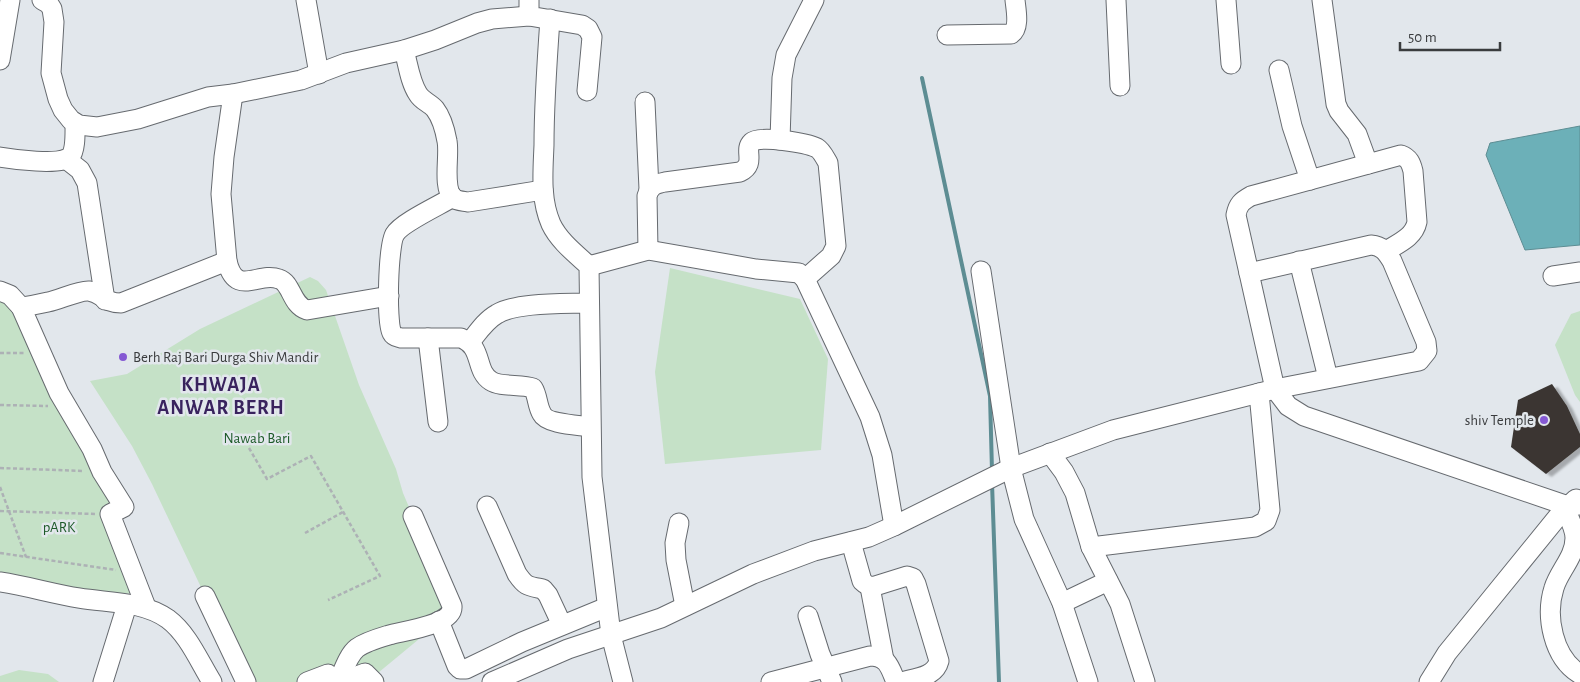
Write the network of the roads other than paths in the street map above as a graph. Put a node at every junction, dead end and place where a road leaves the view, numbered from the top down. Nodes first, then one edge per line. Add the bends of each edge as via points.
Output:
1 (10, 0) edge
2 (306, 0) edge
3 (814, 0) edge
4 (1016, 0) edge
5 (1116, 0) edge
6 (1226, 0) edge
7 (1322, 0) edge
8 (47, 1) edge
9 (529, 8) edge
10 (550, 20) junction
11 (947, 35) dead end
12 (404, 50) junction
13 (0, 60) edge
14 (1231, 64) dead end
15 (1279, 70) dead end
16 (319, 74) junction
17 (1120, 86) dead end
18 (586, 91) dead end
19 (233, 94) junction
20 (645, 102) dead end
21 (76, 122) junction
22 (780, 140) junction
23 (0, 157) edge
24 (66, 159) junction
25 (1368, 164) junction
26 (1310, 180) junction
27 (649, 189) junction
28 (543, 190) junction
29 (453, 197) junction
30 (648, 250) junction
31 (1386, 251) junction
32 (227, 261) junction
33 (1299, 261) junction
34 (589, 266) junction
35 (981, 272) dead end
36 (1580, 272) edge
37 (1249, 273) junction
38 (1553, 276) dead end
39 (805, 278) junction
40 (0, 291) edge
41 (389, 296) junction
42 (105, 300) junction
43 (590, 303) junction
44 (21, 307) junction
45 (428, 338) junction
46 (470, 342) junction
47 (1328, 378) junction
48 (1267, 391) junction
49 (438, 422) dead end
50 (590, 427) junction
51 (1050, 453) junction
52 (1012, 468) junction
53 (1573, 504) edge
54 (487, 506) dead end
55 (413, 516) dead end
56 (679, 523) dead end
57 (894, 526) junction
58 (851, 542) junction
59 (1091, 547) junction
60 (1108, 581) junction
61 (0, 582) edge
62 (870, 587) junction
63 (205, 596) dead end
64 (1062, 603) junction
65 (127, 605) junction
66 (685, 606) junction
67 (146, 607) junction
68 (607, 607) junction
69 (808, 616) dead end
70 (439, 621) junction
71 (562, 625) junction
72 (611, 635) junction
73 (884, 660) junction
74 (1580, 674) edge
75 (828, 675) edge
76 (103, 682) edge
77 (212, 682) edge
78 (246, 682) edge
79 (307, 682) edge
80 (338, 682) edge
81 (374, 682) edge
82 (492, 682) edge
83 (623, 682) edge
84 (771, 682) edge
85 (896, 682) edge
86 (901, 682) edge
87 (1088, 682) edge
88 (1144, 682) edge
89 (1428, 682) edge

1 - 13 street
2 - 16 street
3 - 22 street via 786,55
4 - 11 street via 1015,32
5 - 17 street
6 - 14 street
7 - 25 street via 1336,104 1357,134
8 - 21 street via 54,22 50,64 53,85 63,110
9 - 10 street
9 - 12 street
10 - 18 street via 582,25 588,29 592,37
10 - 28 street via 544,94
12 - 16 street
12 - 29 street via 417,92 434,109 444,126 448,144 449,191
15 - 26 street via 1292,126
16 - 19 street
19 - 21 street via 208,97 111,125 97,127
19 - 32 street via 221,194
20 - 27 street
21 - 24 street via 73,151
22 - 27 street via 752,141 748,164 740,172 665,182
22 - 39 street via 817,148 828,163 836,246 831,256
23 - 24 street
24 - 42 street via 80,170 87,183
25 - 26 street
25 - 31 street via 1401,155 1407,157 1413,171 1415,228 1411,235
26 - 37 street via 1251,196 1237,207
27 - 30 street
28 - 29 street via 468,202
28 - 34 street via 552,226
29 - 41 street via 395,233 390,246
30 - 34 street
30 - 39 street via 756,269 800,273
31 - 33 street via 1371,245
31 - 47 street via 1427,351 1419,361
32 - 41 street via 229,270 239,280 280,279 298,305 307,310
32 - 42 street via 121,303
33 - 37 street
33 - 47 street
34 - 43 street
35 - 52 street
36 - 38 street
37 - 48 street
39 - 57 street via 870,417 882,455
40 - 44 street via 10,295
41 - 45 street via 391,332 395,337
42 - 44 street via 88,291
43 - 46 street via 507,309 496,314
43 - 50 street
44 - 67 street via 102,472 117,510 122,546
45 - 46 street via 461,338
45 - 49 street
46 - 50 street via 490,380 533,388 545,418
47 - 48 street
48 - 51 street via 1113,430
48 - 53 street via 1304,416
48 - 59 street via 1270,510 1266,521 1255,527
50 - 68 street via 592,477
51 - 52 street
51 - 59 street via 1075,493
52 - 57 street
52 - 64 street via 1024,519
53 - 74 street via 1573,550 1554,588 1550,613 1553,635 1563,657
53 - 89 street via 1447,653
54 - 71 street via 517,574 523,583 543,589
55 - 70 street via 452,606 450,615
56 - 66 street via 676,560
57 - 58 street
58 - 62 street via 862,581
58 - 66 street via 814,551 762,571
59 - 60 street
60 - 64 street
60 - 88 street via 1126,619
61 - 65 street
62 - 73 street
62 - 86 street via 907,576 913,578 919,592 939,661 938,668 932,673
63 - 78 street
64 - 87 street
65 - 67 street
65 - 76 street
66 - 72 street
67 - 77 street via 168,620 182,634
68 - 71 street
68 - 72 street
69 - 75 street
70 - 71 street via 460,669
70 - 80 street via 361,645
72 - 82 street via 568,649
72 - 83 street
73 - 75 street via 870,656
73 - 85 street
75 - 84 street
79 - 80 street via 328,674
80 - 81 street via 365,673

